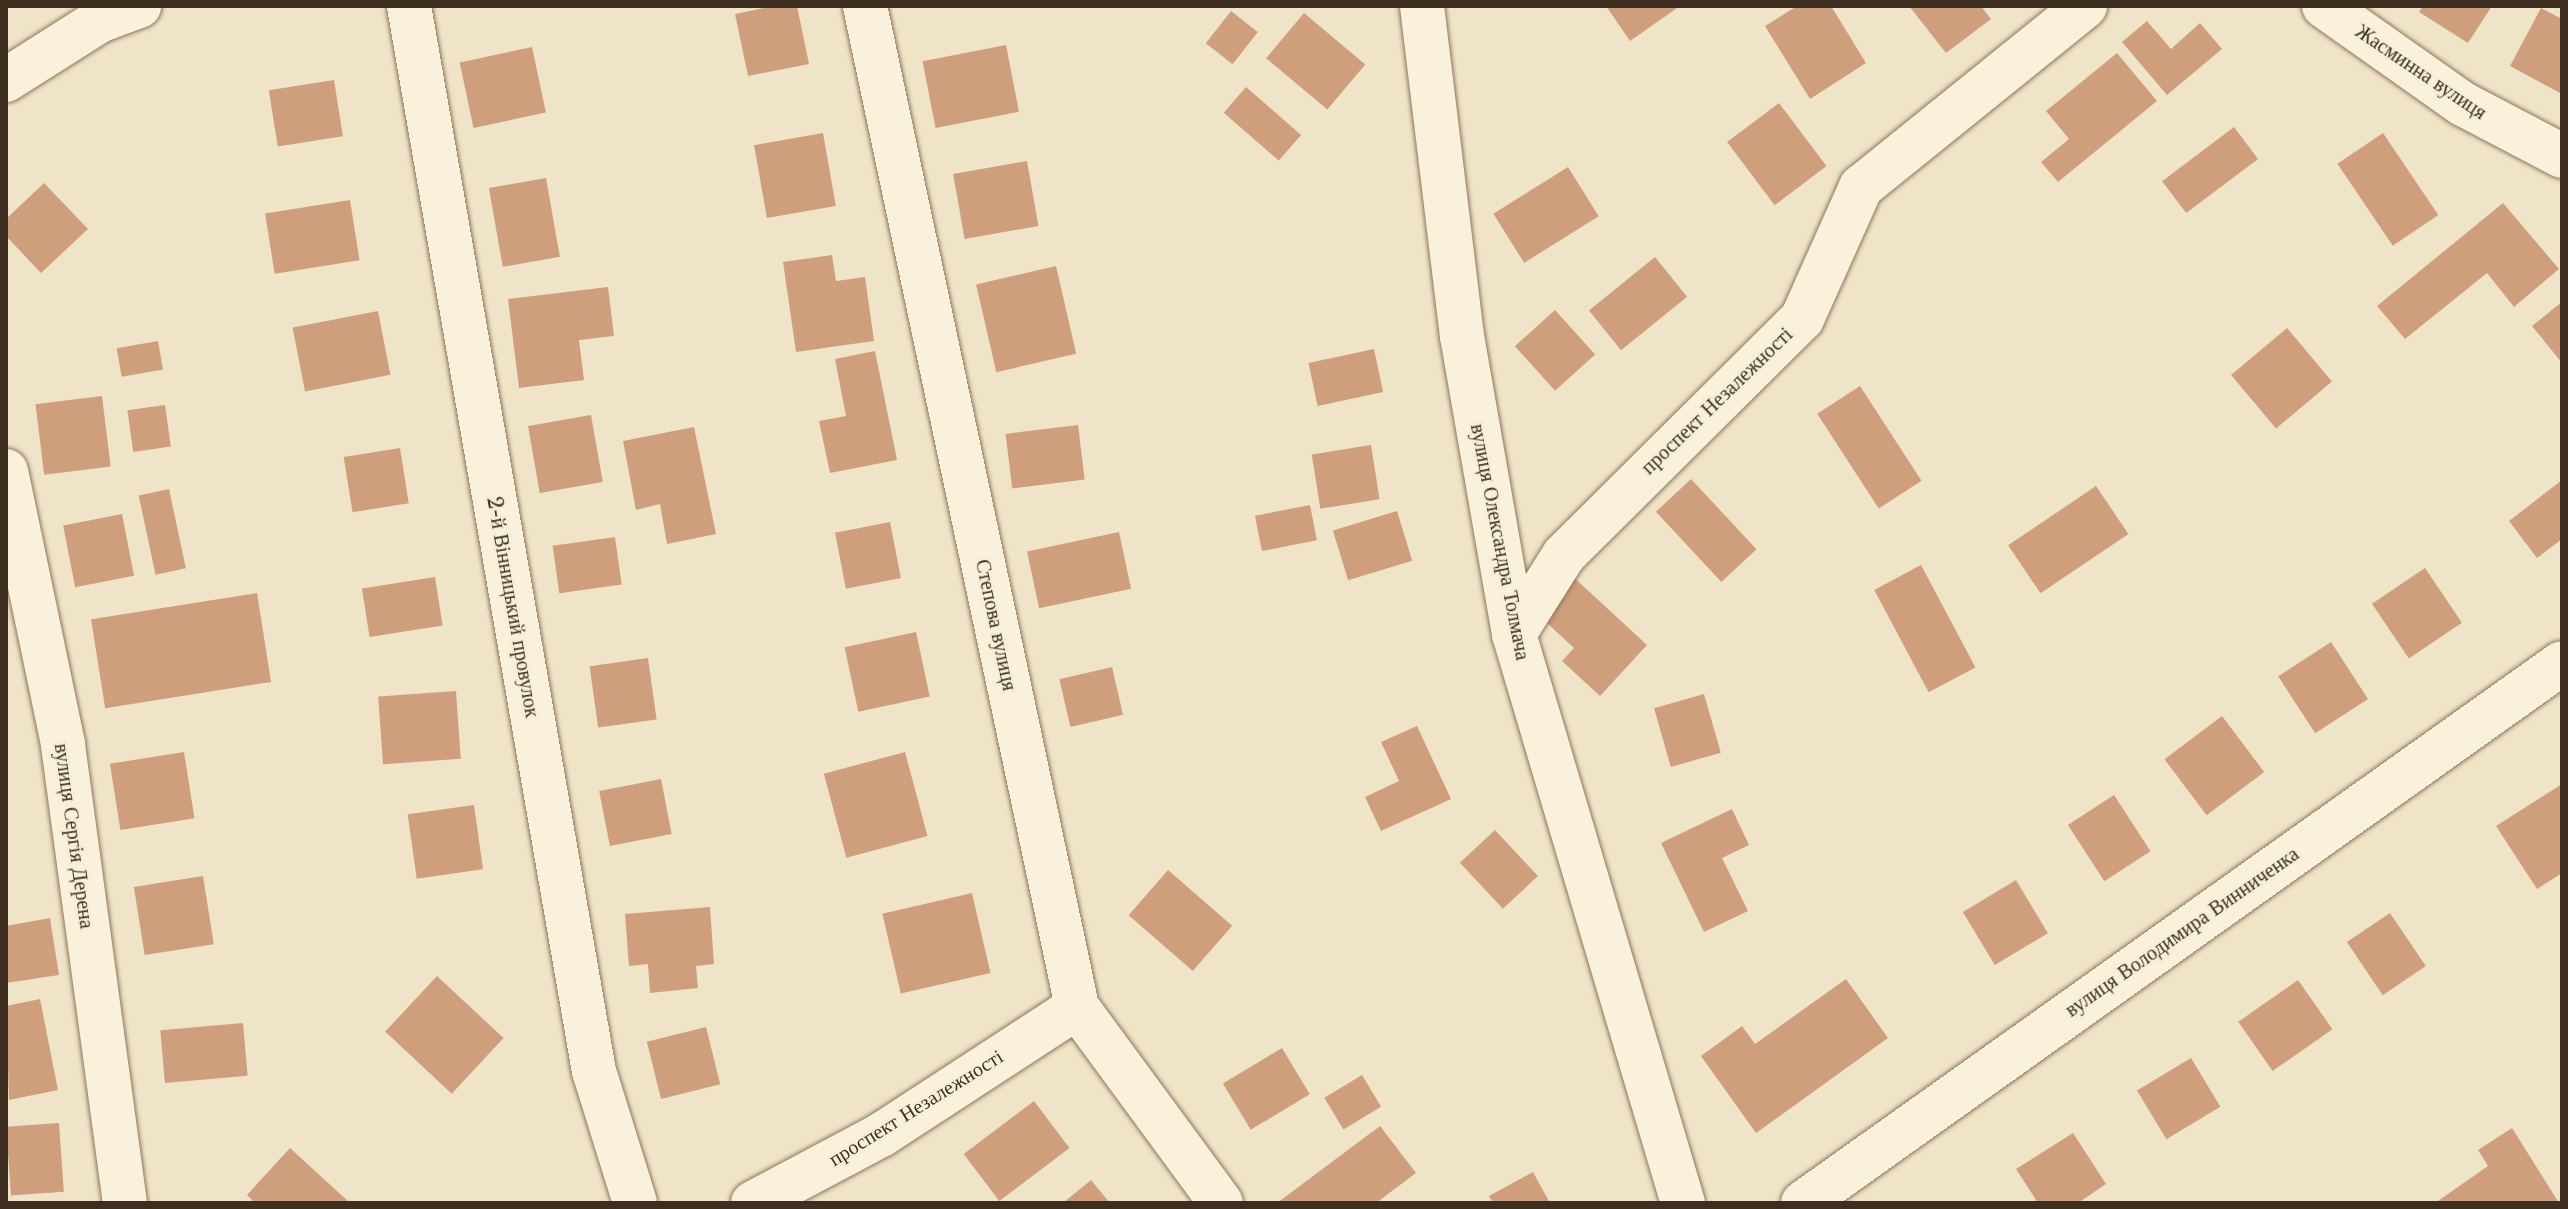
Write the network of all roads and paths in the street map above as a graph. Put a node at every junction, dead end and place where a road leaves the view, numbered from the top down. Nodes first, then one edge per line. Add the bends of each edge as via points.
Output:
1 (139, 6) edge
2 (409, 6) edge
3 (865, 6) edge
4 (1422, 6) edge
5 (2085, 6) edge
6 (2324, 6) edge
7 (6, 80) edge
8 (2562, 156) edge
9 (6, 471) edge
10 (1514, 634) junction
11 (2562, 663) edge
12 (1077, 1007) junction
13 (125, 1203) edge
14 (635, 1203) edge
15 (753, 1203) edge
16 (1221, 1203) edge
17 (1683, 1203) edge
18 (1803, 1203) edge

1 - 7 street via 99,21
2 - 14 street, 2-й Вінницький провулок via 594,1071
3 - 12 street, Степова вулиця
4 - 10 street, вулиця Олександра Толмача via 1462,336
5 - 10 street, проспект Незалежності via 1861,187 1802,319 1564,555
6 - 8 street, Жасминна вулиця via 2463,104
9 - 13 street, вулиця Сергія Дерена via 63,745
10 - 17 street, вулиця Олександра Толмача
11 - 18 street, вулиця Володимира Винниченка
12 - 15 street, проспект Незалежності via 881,1135
12 - 16 street, Степова вулиця

